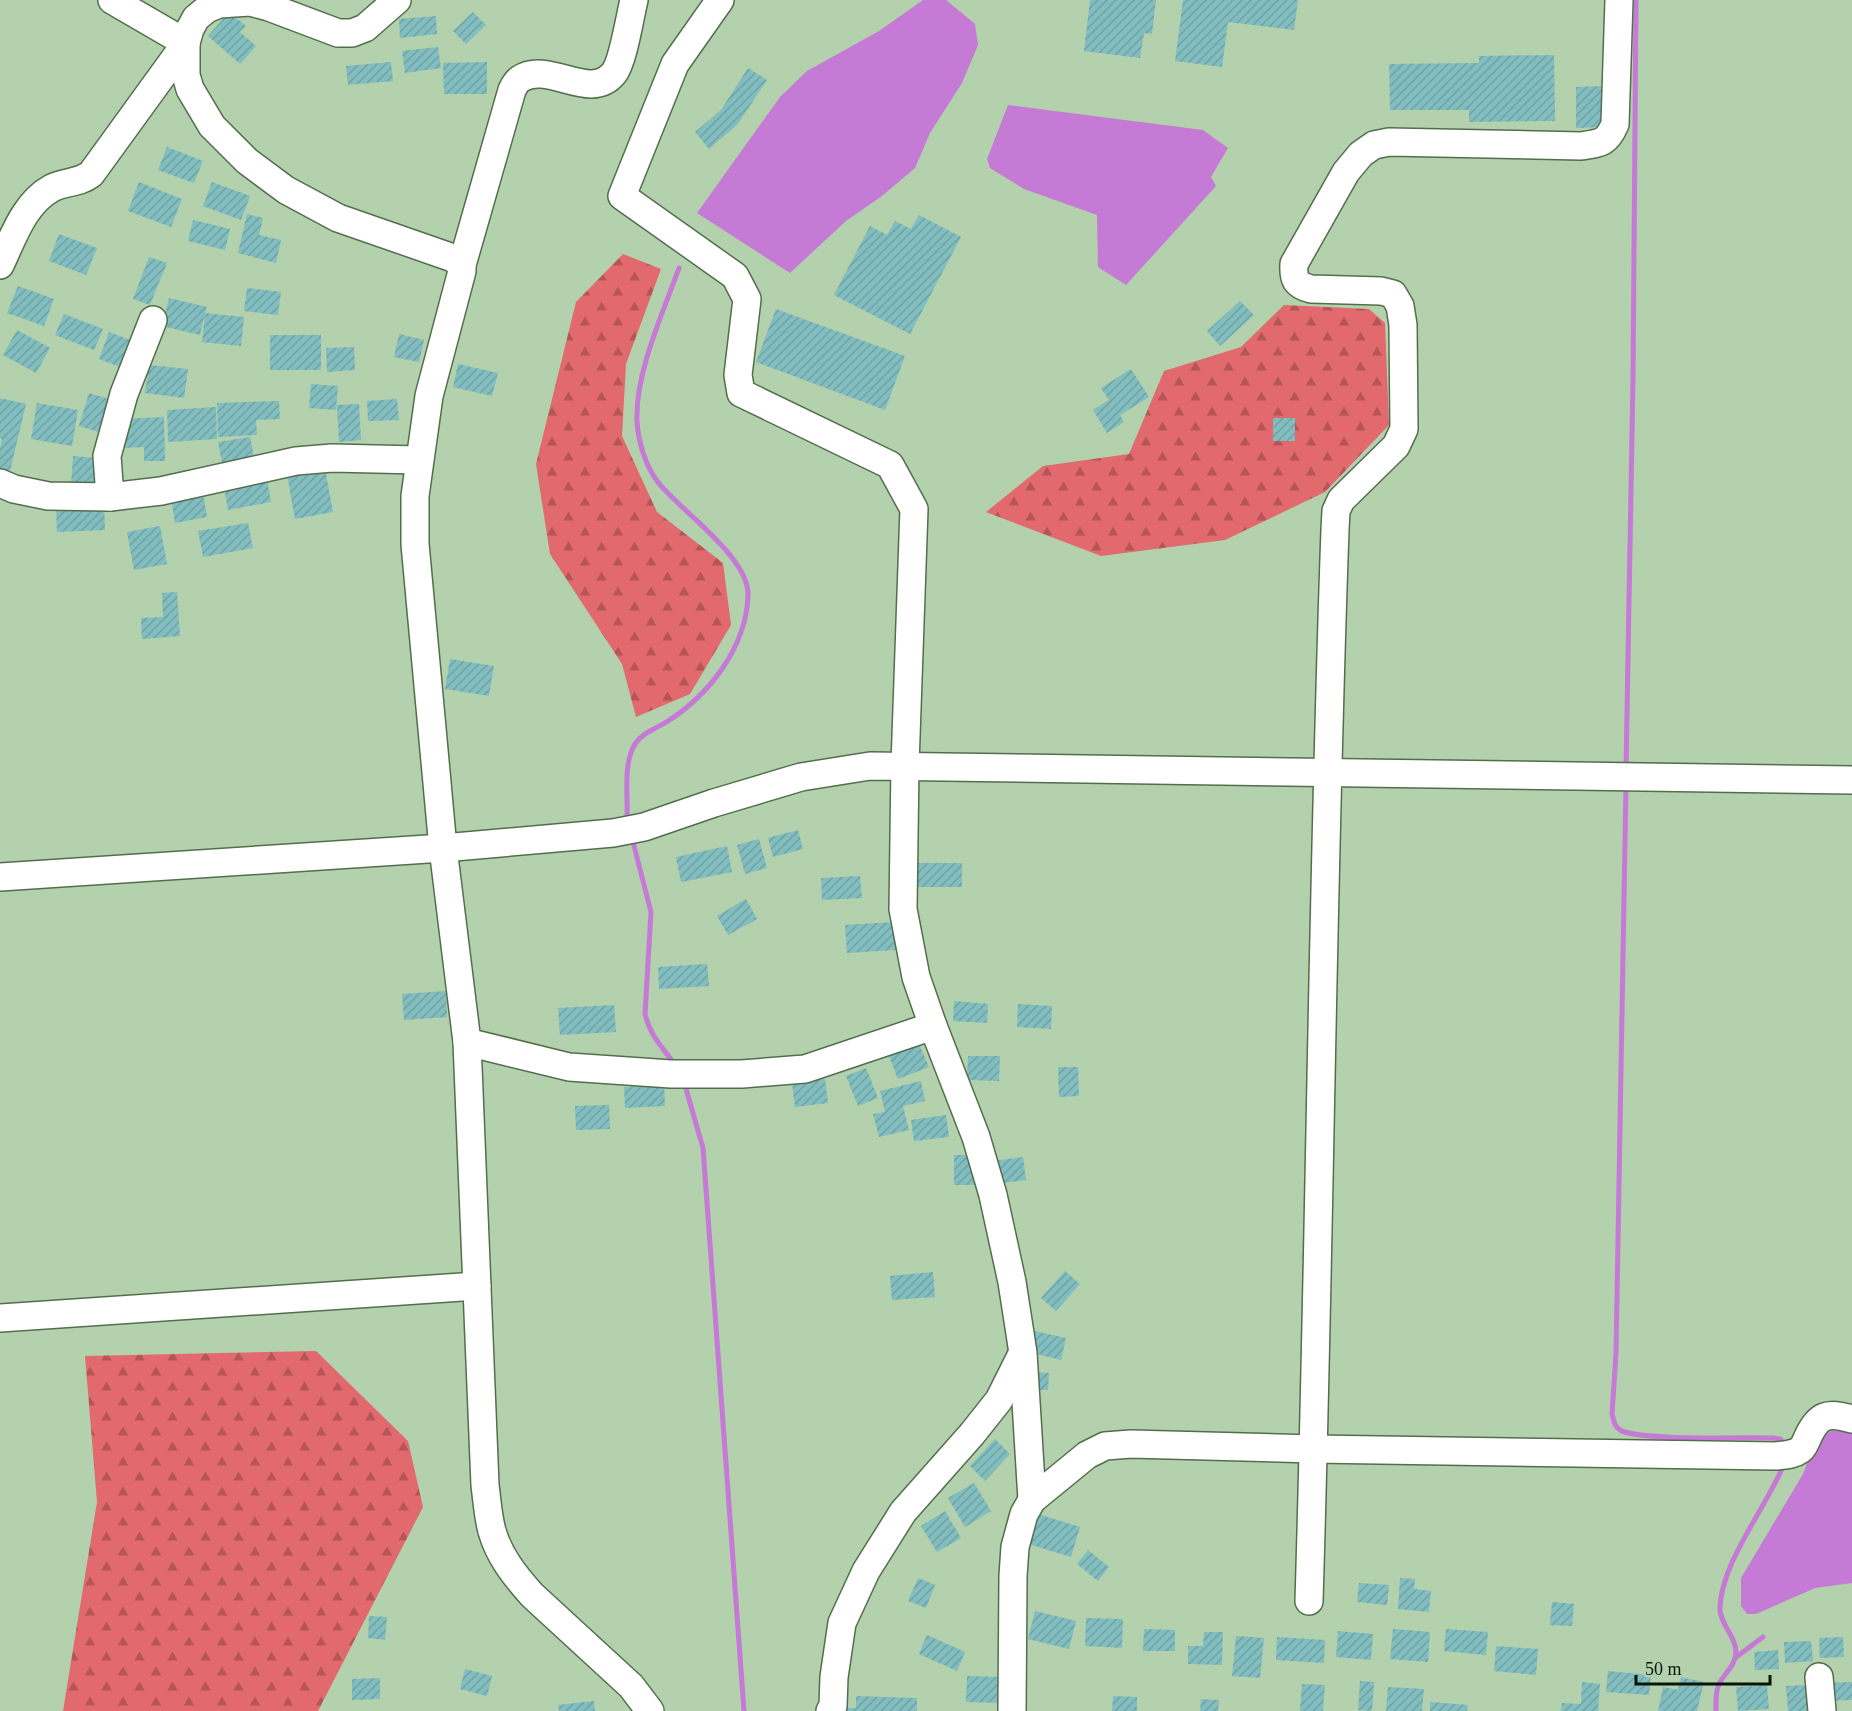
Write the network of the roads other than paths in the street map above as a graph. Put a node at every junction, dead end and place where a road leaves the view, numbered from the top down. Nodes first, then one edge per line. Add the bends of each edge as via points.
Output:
1 (112, 0) edge
2 (397, 0) edge
3 (634, 0) edge
4 (720, 0) edge
5 (1619, 0) edge
6 (186, 43) junction
7 (0, 265) edge
8 (462, 265) junction
9 (153, 320) dead end
10 (419, 460) junction
11 (0, 483) edge
12 (110, 497) junction
13 (905, 765) junction
14 (1326, 771) junction
15 (1852, 780) edge
16 (443, 848) junction
17 (0, 877) edge
18 (933, 1026) junction
19 (467, 1042) junction
20 (477, 1286) junction
21 (0, 1318) edge
22 (1023, 1353) junction
23 (1852, 1419) edge
24 (1314, 1449) junction
25 (1032, 1500) junction
26 (1309, 1601) dead end
27 (1819, 1677) dead end
28 (650, 1711) edge
29 (830, 1711) edge
30 (1012, 1711) edge
31 (1822, 1711) edge

1 - 6 street
2 - 6 street via 365,28 352,33 338,33 250,2 219,4 196,18
3 - 8 street via 615,72 605,81 587,84 544,74 519,79 512,90
4 - 13 street via 675,64 622,196 735,276 747,299 738,375 741,393 890,465 914,509
5 - 14 street via 1615,124 1610,137 1601,143 1581,146 1389,142 1374,145 1360,154 1346,172 1294,264 1294,278 1299,286 1393,294 1403,325 1404,429 1396,446 1341,500 1336,511
6 - 7 street via 91,174 81,181 54,187 39,197 22,219
6 - 8 street via 186,75 200,109 248,162 286,190 338,218 453,258
8 - 10 street via 429,396
9 - 12 street via 124,394 106,456
10 - 12 street via 296,461 161,491
10 - 16 street via 415,544
11 - 12 street via 48,496
13 - 14 street
13 - 16 street via 870,766 801,777 644,827 613,833
13 - 18 street via 903,909 916,976
14 - 15 street
14 - 24 street
16 - 17 street
16 - 19 street
18 - 19 street via 805,1069 742,1074 569,1067
18 - 22 street via 976,1137 993,1195
19 - 20 street
20 - 21 street
20 - 28 street via 485,1485 492,1533 517,1578 631,1686
22 - 25 street
22 - 29 street via 999,1401 903,1512 866,1571 842,1623
23 - 24 street via 1835,1414 1822,1417 1814,1422 1803,1449 1786,1454
24 - 25 street via 1105,1446 1087,1455
24 - 26 street
25 - 30 street via 1015,1547
27 - 31 street

